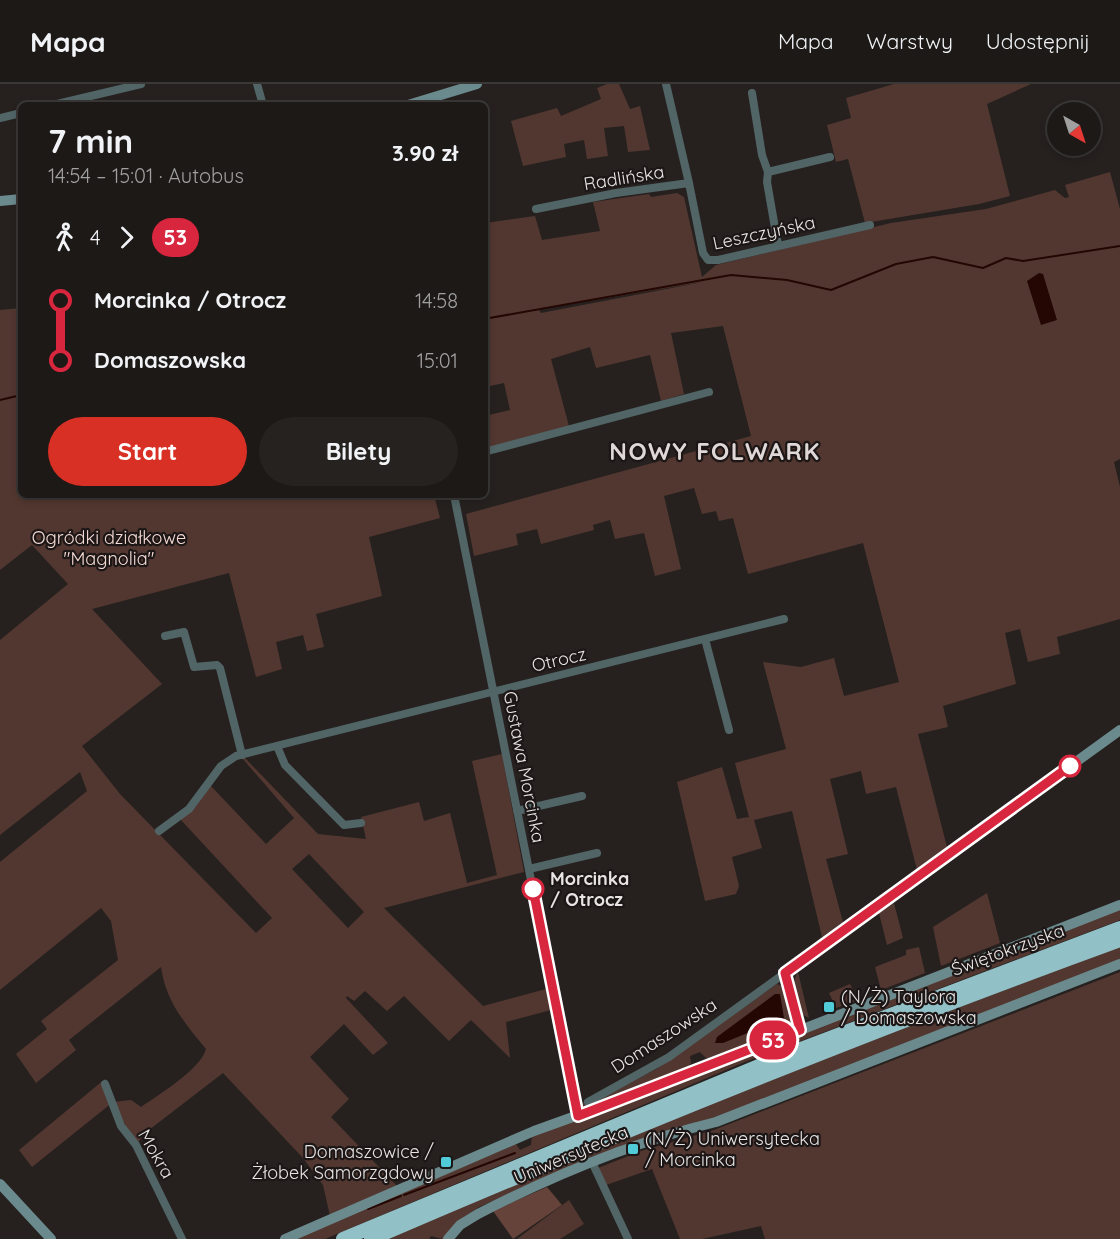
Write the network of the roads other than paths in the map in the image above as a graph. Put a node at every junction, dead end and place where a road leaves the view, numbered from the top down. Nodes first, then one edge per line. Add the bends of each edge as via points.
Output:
1 (141, 84) edge
2 (257, 84) edge
3 (477, 84) edge
4 (666, 84) edge
5 (752, 93) dead end
6 (66, 102) edge
7 (262, 102) edge
8 (418, 102) edge
9 (18, 114) edge
10 (0, 118) edge
11 (830, 157) dead end
12 (768, 171) junction
13 (689, 183) junction
14 (18, 199) edge
15 (0, 201) edge
16 (536, 209) dead end
17 (870, 225) dead end
18 (778, 245) junction
19 (709, 392) dead end
20 (488, 451) edge
21 (455, 498) edge
22 (784, 619) dead end
23 (165, 636) dead end
24 (705, 639) junction
25 (494, 691) junction
26 (729, 730) dead end
27 (1120, 730) edge
28 (277, 746) junction
29 (239, 756) junction
30 (582, 796) dead end
31 (517, 812) junction
32 (361, 824) dead end
33 (159, 831) dead end
34 (597, 853) dead end
35 (529, 869) junction
36 (1120, 905) edge
37 (1120, 928) edge
38 (1120, 939) edge
39 (1120, 964) edge
40 (785, 973) junction
41 (800, 1030) junction
42 (105, 1084) dead end
43 (588, 1102) dead end
44 (578, 1116) junction
45 (578, 1145) junction
46 (591, 1162) junction
47 (0, 1184) edge
48 (51, 1239) edge
49 (182, 1239) edge
50 (285, 1239) edge
51 (343, 1239) edge
52 (371, 1239) edge
53 (448, 1239) edge
54 (628, 1239) edge

1 - 6 street
2 - 7 street
3 - 8 street
4 - 13 street, Radlińska
5 - 12 street
9 - 10 street
11 - 12 street
12 - 18 street
13 - 16 street, Radlińska
13 - 18 street, Leszczyńska via 703,253 708,260
14 - 15 street
17 - 18 street, Leszczyńska
19 - 20 street
21 - 25 street, Gustawa Morcinka
22 - 24 street, Otrocz
23 - 29 street via 184,632 194,667 220,668
24 - 25 street, Otrocz
24 - 26 street
25 - 28 street, Otrocz
25 - 31 street, Gustawa Morcinka
27 - 40 street, Domaszowska
28 - 29 street, Otrocz
28 - 32 street via 285,765 344,825
29 - 33 street via 221,766 189,809
30 - 31 street
31 - 35 street, Gustawa Morcinka
34 - 35 street
35 - 44 street, Gustawa Morcinka
36 - 41 street
37 - 45 highway, Świętokrzyska via 864,1024
38 - 45 highway, Świętokrzyska
39 - 46 street, Uniwersytecka via 716,1122
40 - 41 street
40 - 43 street, Domaszowska via 669,1057
41 - 44 street
42 - 49 street, Mokra via 121,1125 136,1145
44 - 50 street via 511,1140
45 - 51 highway
45 - 52 highway
46 - 53 street, Uniwersytecka via 478,1214 460,1225
46 - 54 street
47 - 48 street

